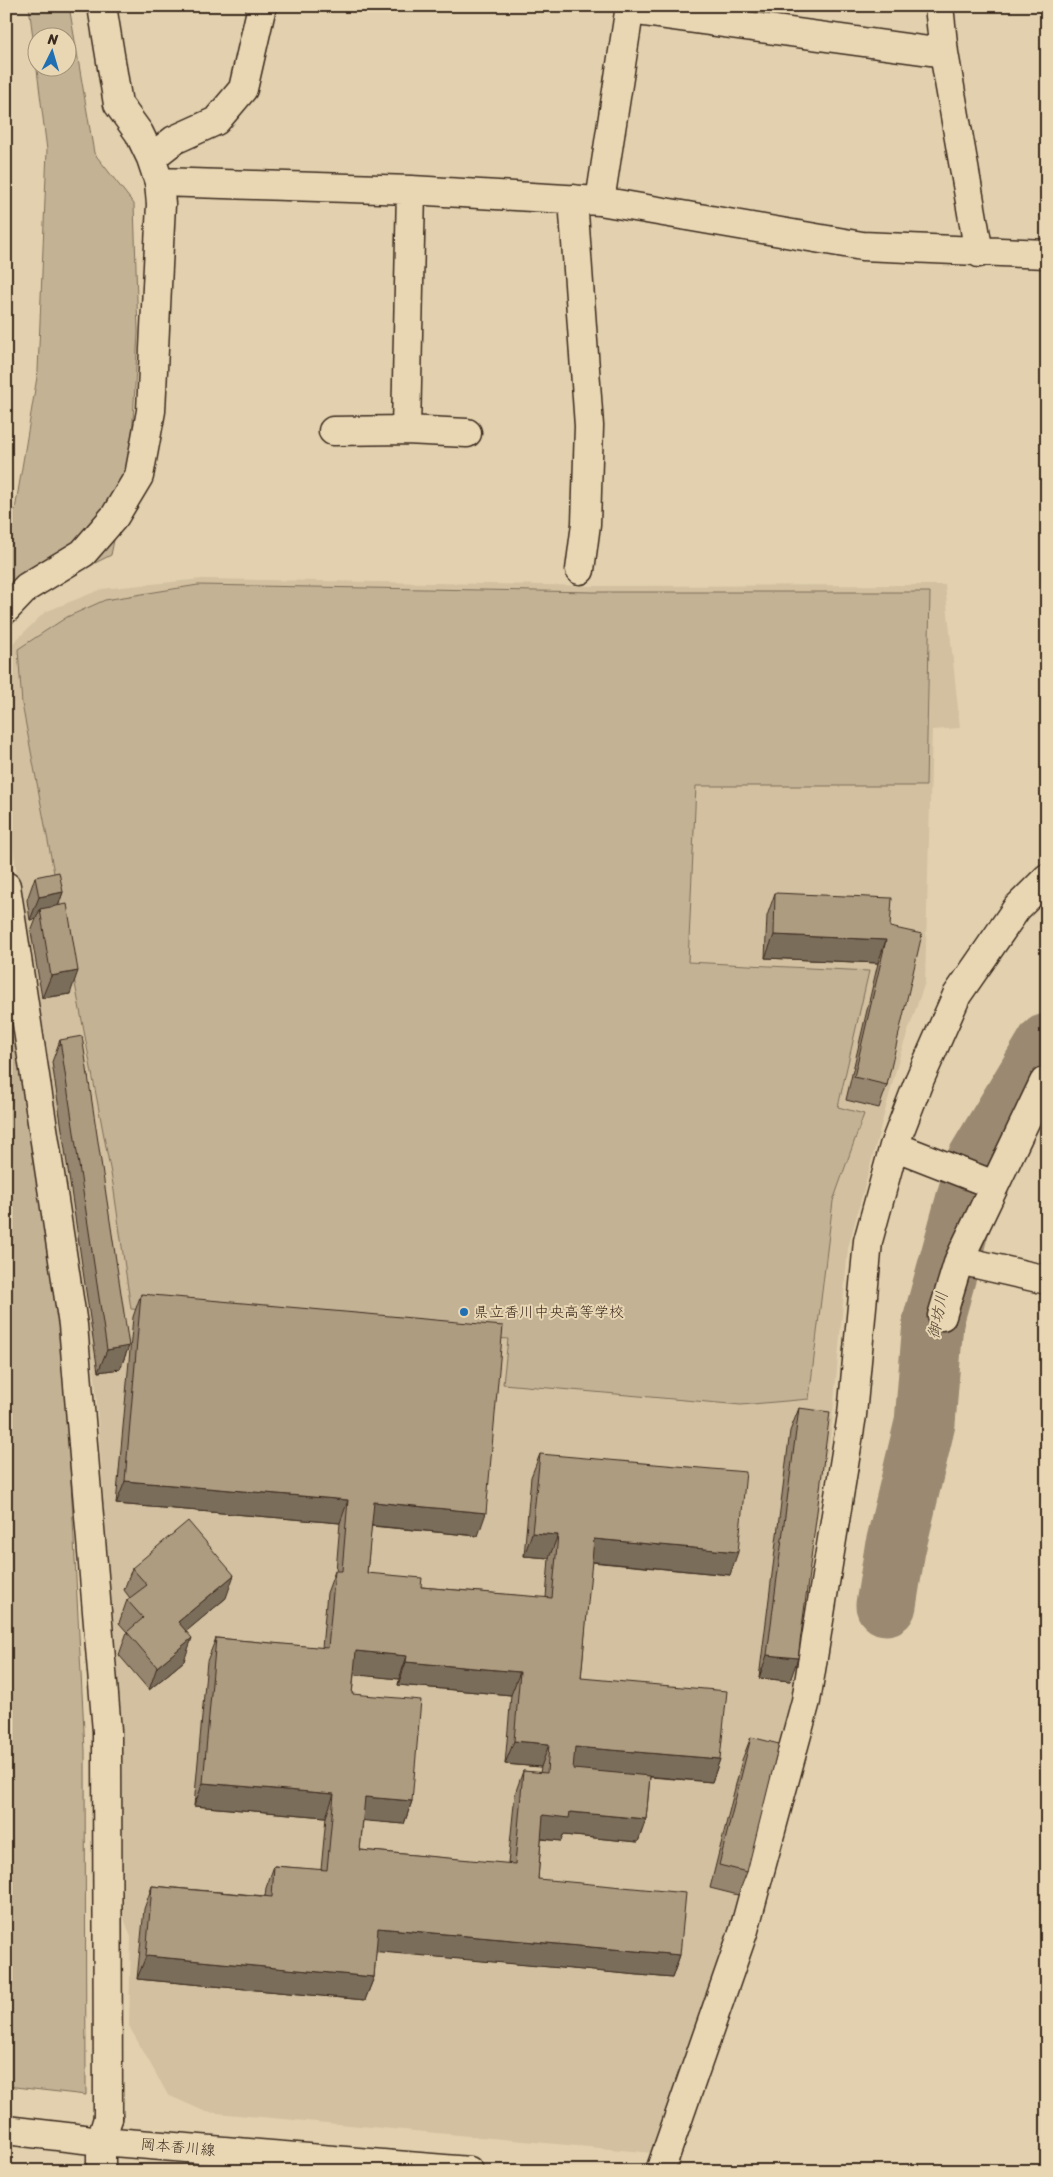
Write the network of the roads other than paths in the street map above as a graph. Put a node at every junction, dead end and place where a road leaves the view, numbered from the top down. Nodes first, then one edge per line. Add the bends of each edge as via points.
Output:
1 (102, 6) edge
2 (262, 6) edge
3 (939, 6) edge
4 (629, 8) edge
5 (944, 53) junction
6 (155, 170) junction
7 (412, 190) junction
8 (573, 199) junction
9 (600, 201) junction
10 (979, 253) junction
11 (1047, 254) edge
12 (406, 430) junction
13 (333, 431) dead end
14 (467, 433) dead end
15 (580, 570) dead end
16 (6, 609) edge
17 (1047, 878) edge
18 (6, 886) edge
19 (1047, 1082) edge
20 (894, 1146) junction
21 (994, 1185) junction
22 (959, 1260) junction
23 (1047, 1280) edge
24 (942, 1316) dead end
25 (104, 2129) junction
26 (6, 2130) edge
27 (101, 2171) edge
28 (469, 2171) edge
29 (660, 2171) edge

1 - 6 street via 118,104 139,132
2 - 6 street via 243,89 216,121 174,140
3 - 5 street
4 - 5 street
4 - 9 street
5 - 10 street
6 - 7 street
6 - 16 street via 161,204 151,411 140,476 115,516 83,553 27,587
7 - 8 street
7 - 12 street
8 - 9 street
8 - 15 street via 589,426 586,524
9 - 10 street via 862,246
10 - 11 street
12 - 13 street
12 - 14 street
17 - 20 street via 1018,908 958,995
18 - 25 street via 73,1325 106,1721
19 - 21 street via 1044,1082
20 - 21 street
20 - 29 street via 868,1241 852,1415 806,1701 744,1930
21 - 22 street
22 - 23 street
22 - 24 street
25 - 26 street, 岡本香川線
25 - 27 street
25 - 28 street, 岡本香川線

